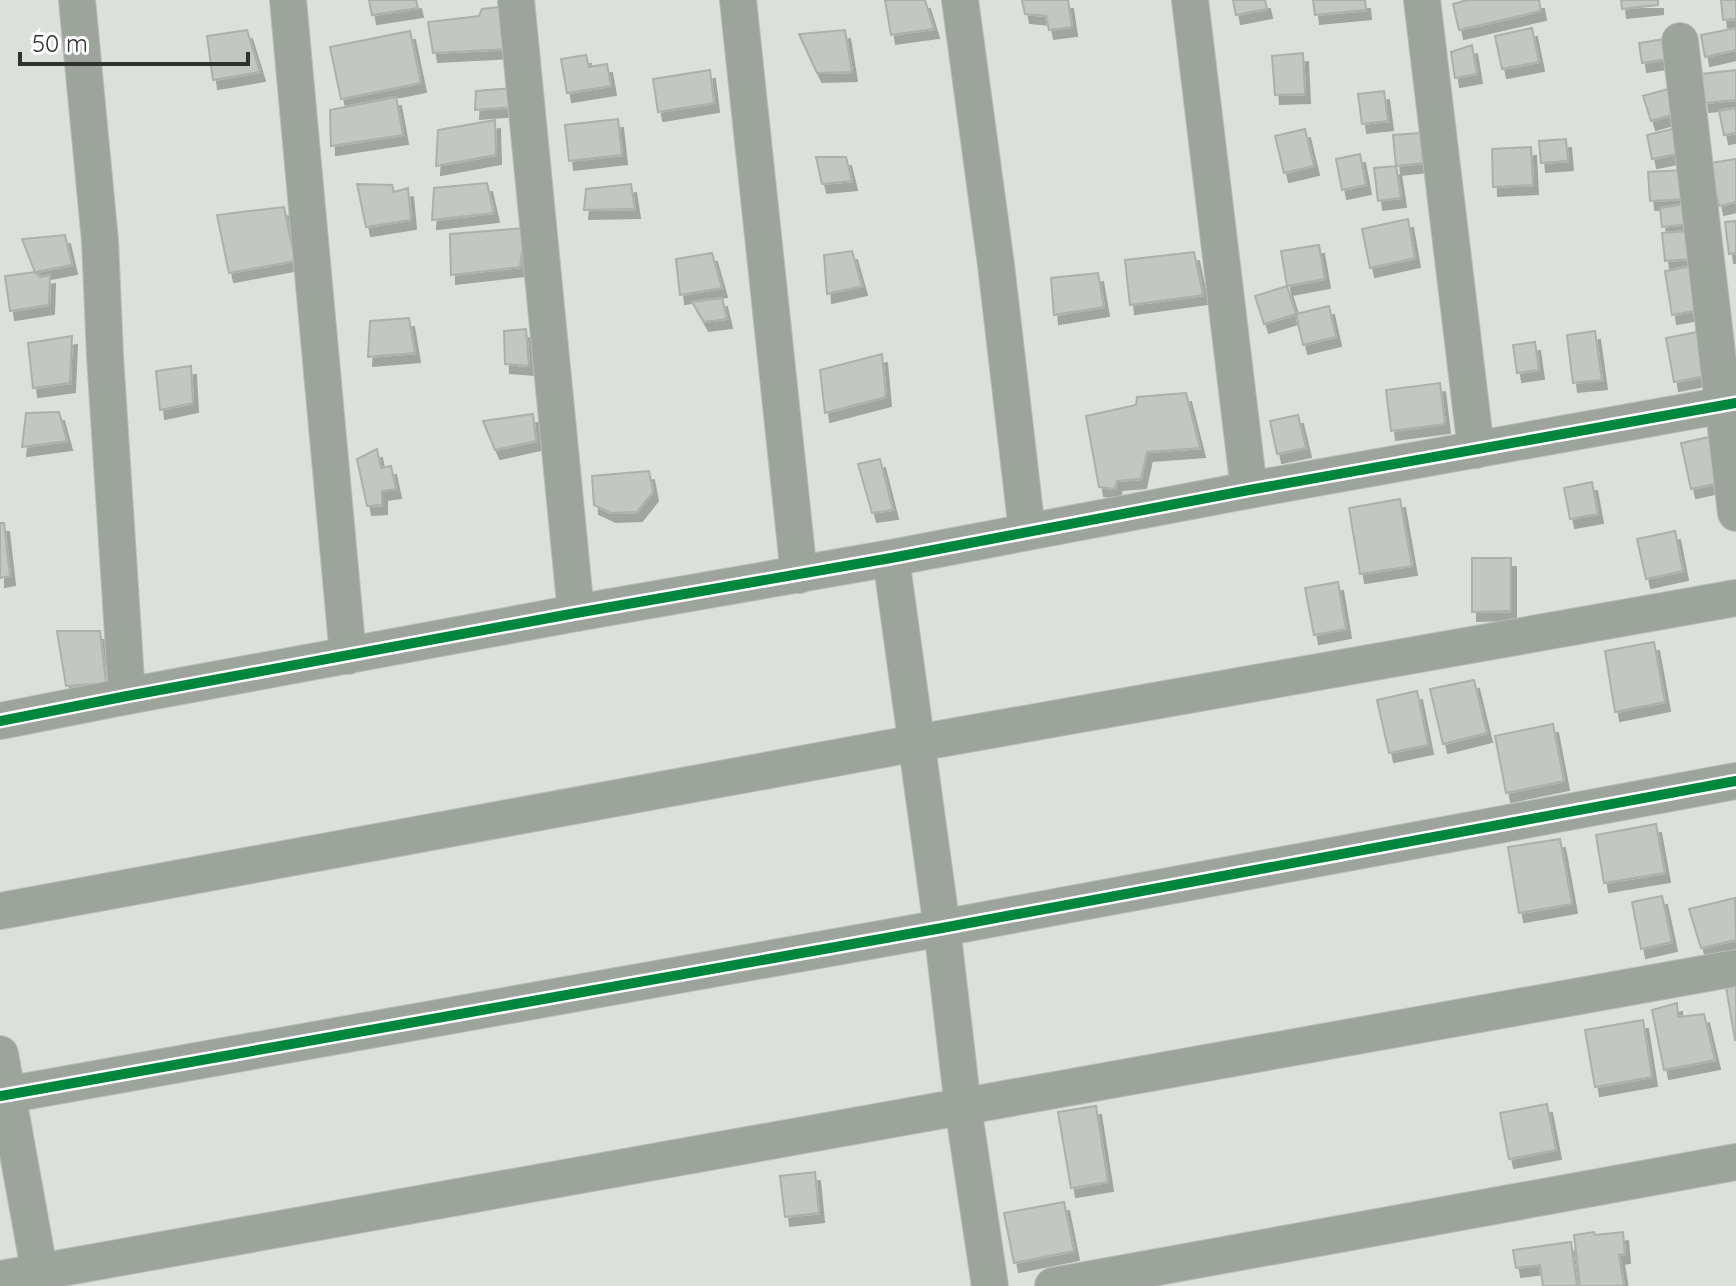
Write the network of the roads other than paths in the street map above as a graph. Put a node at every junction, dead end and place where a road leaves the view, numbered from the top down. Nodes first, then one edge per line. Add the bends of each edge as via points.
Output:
1 (77, 0) edge
2 (288, 0) edge
3 (516, 0) edge
4 (738, 0) edge
5 (960, 0) edge
6 (1190, 0) edge
7 (1422, 0) edge
8 (1680, 41) dead end
9 (1729, 404) edge
10 (1476, 450) junction
11 (1249, 490) junction
12 (1736, 513) edge
13 (1027, 531) junction
14 (891, 558) junction
15 (799, 575) junction
16 (1736, 598) edge
17 (576, 613) junction
18 (348, 656) junction
19 (127, 696) junction
20 (0, 721) edge
21 (917, 743) junction
22 (1736, 781) edge
23 (0, 911) edge
24 (942, 928) junction
25 (1736, 968) edge
26 (0, 1054) edge
27 (4, 1095) edge
28 (963, 1107) junction
29 (1736, 1162) edge
30 (0, 1279) edge
31 (41, 1279) edge
32 (990, 1286) edge
33 (1053, 1286) edge

1 - 19 street via 100,241
2 - 18 street
3 - 17 street
4 - 15 street
5 - 13 street
6 - 11 street
7 - 10 street
8 - 9 street
9 - 10 street
9 - 12 street
10 - 11 street
11 - 13 street
13 - 14 street
14 - 15 street
14 - 21 street
15 - 17 street
16 - 21 street
17 - 18 street
18 - 19 street
19 - 20 street
21 - 23 street
21 - 24 street
22 - 24 street
24 - 27 street
24 - 28 street
25 - 28 street
26 - 27 street
27 - 31 street
28 - 31 street
28 - 32 street
29 - 33 street
30 - 31 street

